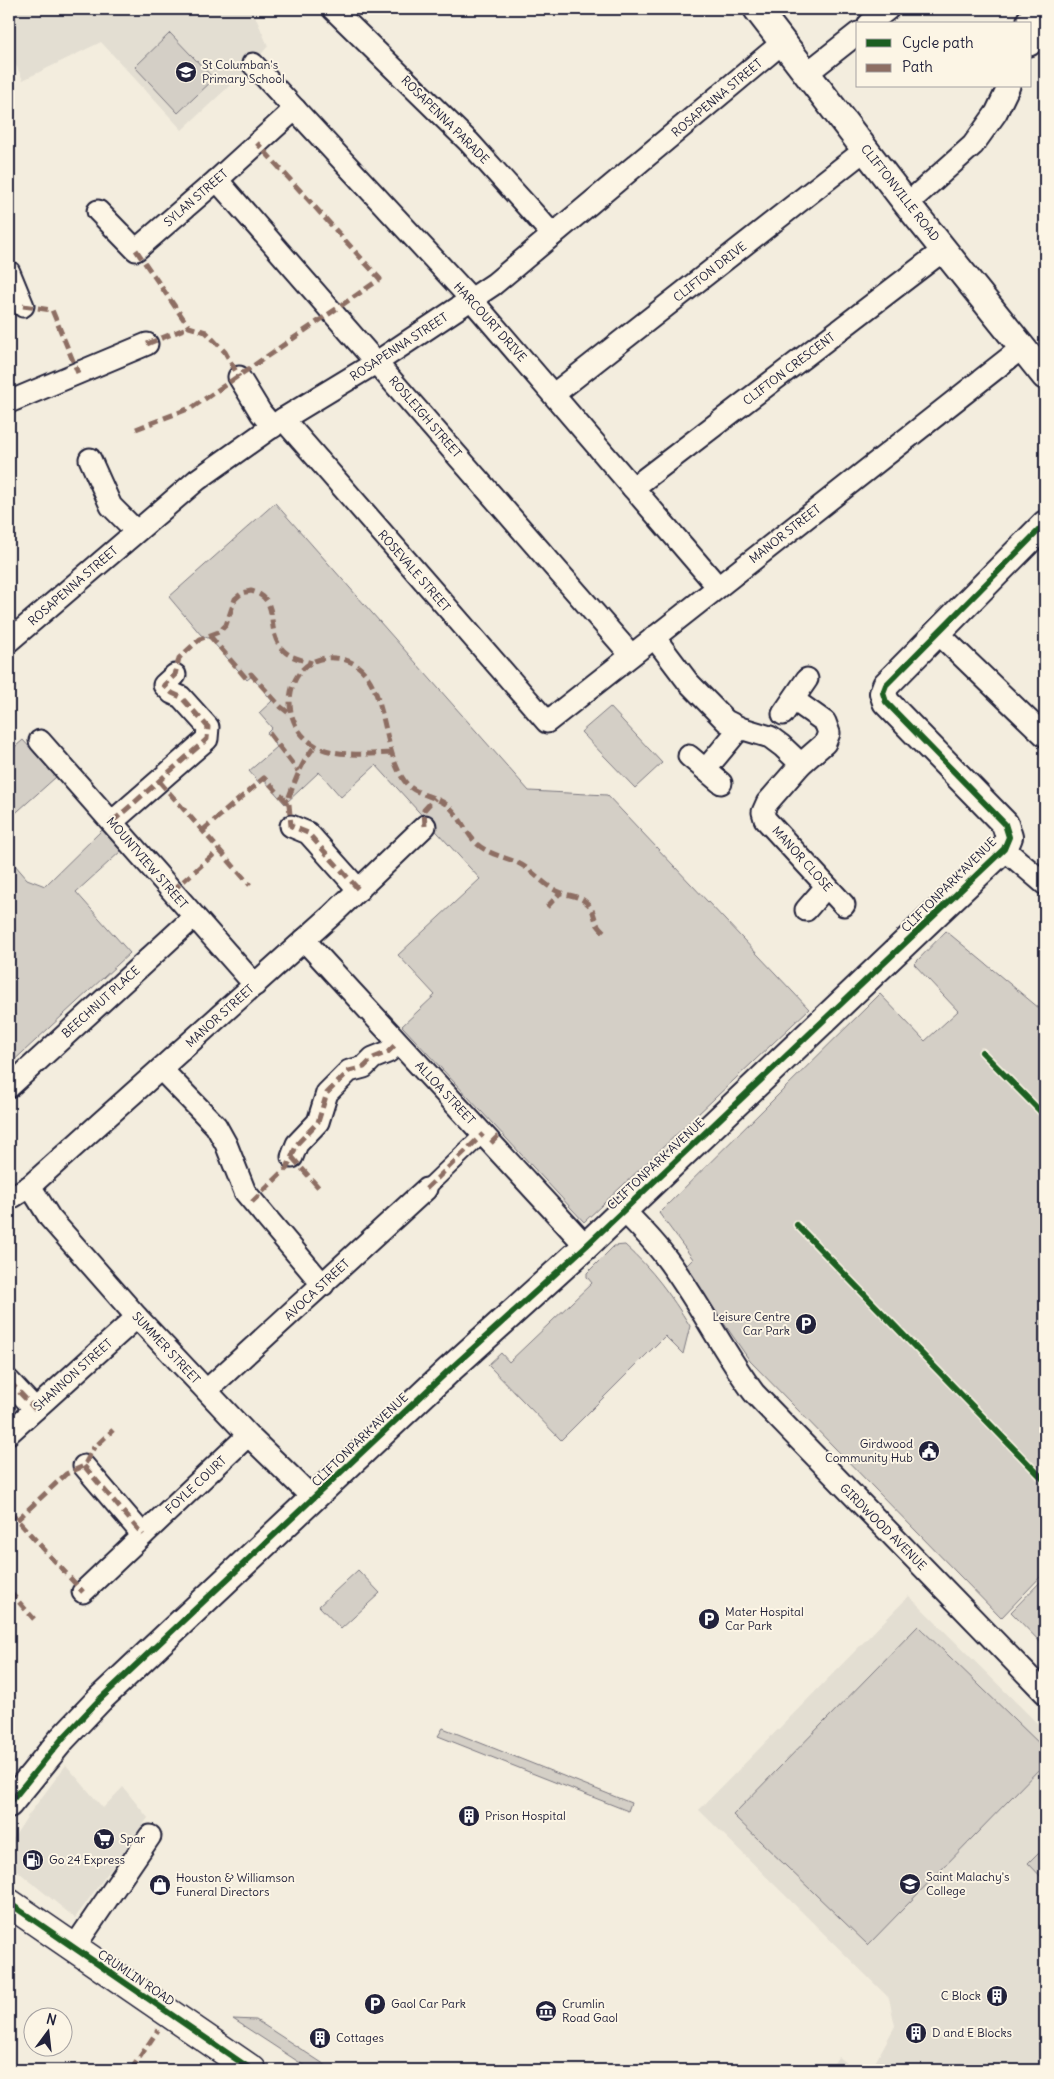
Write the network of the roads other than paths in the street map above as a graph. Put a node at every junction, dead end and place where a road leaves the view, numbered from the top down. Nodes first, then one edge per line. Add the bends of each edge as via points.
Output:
1 (333, 9) edge
2 (757, 9) edge
3 (888, 9) edge
4 (1028, 19) dead end
5 (872, 22) edge
6 (856, 35) edge
7 (1032, 41) edge
8 (782, 43) junction
9 (252, 64) dead end
10 (806, 74) junction
11 (1008, 88) edge
12 (295, 108) junction
13 (866, 149) junction
14 (217, 180) junction
15 (908, 204) junction
16 (98, 211) dead end
17 (553, 235) junction
18 (945, 249) junction
19 (9, 272) edge
20 (471, 299) junction
21 (23, 306) dead end
22 (147, 344) dead end
23 (1023, 347) junction
24 (378, 362) junction
25 (1045, 376) edge
26 (239, 377) dead end
27 (554, 394) junction
28 (9, 402) edge
29 (278, 423) junction
30 (90, 459) dead end
31 (633, 488) junction
32 (1045, 524) edge
33 (136, 531) junction
34 (718, 587) junction
35 (938, 633) junction
36 (654, 637) junction
37 (9, 641) edge
38 (631, 655) junction
39 (175, 675) dead end
40 (807, 679) dead end
41 (546, 722) joint
42 (740, 728) junction
43 (1043, 729) edge
44 (40, 741) dead end
45 (689, 756) dead end
46 (801, 764) junction
47 (706, 769) junction
48 (722, 783) dead end
49 (112, 822) junction
50 (291, 826) dead end
51 (425, 826) dead end
52 (1004, 849) junction
53 (1045, 884) edge
54 (826, 887) junction
55 (359, 890) junction
56 (844, 905) dead end
57 (806, 910) dead end
58 (194, 917) junction
59 (304, 940) junction
60 (255, 985) junction
61 (397, 1043) junction
62 (161, 1070) junction
63 (9, 1087) edge
64 (483, 1134) junction
65 (292, 1157) dead end
66 (30, 1186) junction
67 (426, 1189) joint
68 (9, 1199) edge
69 (623, 1210) junction
70 (586, 1246) junction
71 (323, 1285) junction
72 (137, 1317) junction
73 (9, 1381) edge
74 (207, 1390) junction
75 (34, 1409) junction
76 (9, 1433) edge
77 (250, 1437) junction
78 (84, 1466) dead end
79 (314, 1499) junction
80 (143, 1535) junction
81 (84, 1592) dead end
82 (1045, 1693) edge
83 (9, 1804) edge
84 (150, 1836) dead end
85 (9, 1903) edge
86 (72, 1949) junction
87 (252, 2070) edge

1 - 17 street, ROSAPENNA PARADE via 469,142
2 - 8 street, CLIFTONVILLE ROAD
3 - 5 street
4 - 7 street via 1041,25
6 - 10 street
8 - 10 street, CLIFTONVILLE ROAD
8 - 17 street, ROSAPENNA STREET
9 - 12 street, HARCOURT DRIVE
10 - 13 street, CLIFTONVILLE ROAD
11 - 15 street via 996,113 973,145
12 - 14 street, SYLAN STREET
12 - 20 street, HARCOURT DRIVE
13 - 15 street, CLIFTONVILLE ROAD
13 - 27 street, CLIFTON DRIVE
14 - 16 street, SYLAN STREET via 136,250
14 - 24 street, ROSLEIGH STREET
15 - 18 street, CLIFTONVILLE ROAD
17 - 20 street, ROSAPENNA STREET
18 - 23 street, CLIFTONVILLE ROAD
18 - 31 street, CLIFTON CRESCENT
19 - 21 street
20 - 24 street, ROSAPENNA STREET
20 - 27 street, HARCOURT DRIVE
22 - 28 street
23 - 25 street, CLIFTONVILLE ROAD
23 - 34 street, MANOR STREET
24 - 29 street, ROSAPENNA STREET
24 - 38 street, ROSLEIGH STREET
26 - 29 street, ROSEVALE STREET via 261,413
27 - 31 street, HARCOURT DRIVE
29 - 33 street, ROSAPENNA STREET via 197,480
29 - 41 street, ROSEVALE STREET
30 - 33 street via 111,506
31 - 34 street, HARCOURT DRIVE
32 - 35 street, CLIFTONPARK AVENUE
33 - 37 street, ROSAPENNA STREET
34 - 36 street, MANOR STREET
35 - 43 street
35 - 52 street, CLIFTONPARK AVENUE via 886,685 883,693 886,702 1005,824 1009,837
36 - 38 street, MANOR STREET
36 - 42 street via 688,682 726,721
38 - 41 street, MANOR STREET
39 - 49 street via 164,685 181,697 208,727 207,739
40 - 46 street, MANOR CLOSE via 789,707 826,722 829,733 825,743
42 - 46 street via 770,737
42 - 47 street
44 - 49 street, MOUNTVIEW STREET
45 - 47 street
46 - 54 street, MANOR CLOSE via 763,812 765,819
47 - 48 street
49 - 58 street, MOUNTVIEW STREET
50 - 55 street via 308,833
51 - 55 street, MANOR STREET
52 - 53 street
52 - 69 street, CLIFTONPARK AVENUE
54 - 56 street, MANOR CLOSE
54 - 57 street
55 - 59 street, MANOR STREET
58 - 60 street, MOUNTVIEW STREET
58 - 63 street, BEECHNUT PLACE
59 - 60 street, MANOR STREET
59 - 61 street, ALLOA STREET
60 - 62 street, MANOR STREET
61 - 64 street, ALLOA STREET
61 - 65 street via 364,1067 350,1071 327,1093 318,1122 297,1144
62 - 66 street, MANOR STREET
62 - 71 street via 216,1126 245,1192
64 - 67 street
64 - 70 street, ALLOA STREET
66 - 68 street, MANOR STREET
66 - 72 street, SUMMER STREET via 50,1218
67 - 71 street, AVOCA STREET
69 - 70 street, CLIFTONPARK AVENUE
69 - 82 street, GIRDWOOD AVENUE via 664,1254 754,1393
70 - 79 street, CLIFTONPARK AVENUE
71 - 74 street, AVOCA STREET
72 - 74 street, SUMMER STREET
72 - 75 street, SHANNON STREET
73 - 75 street
74 - 77 street, SUMMER STREET
75 - 76 street, SHANNON STREET
77 - 79 street, SUMMER STREET
77 - 80 street, FOYLE COURT
78 - 80 street
79 - 83 street, CLIFTONPARK AVENUE via 100,1700 62,1738
80 - 81 street, FOYLE COURT
84 - 86 street
85 - 86 main road, CRUMLIN ROAD
86 - 87 main road, CRUMLIN ROAD

